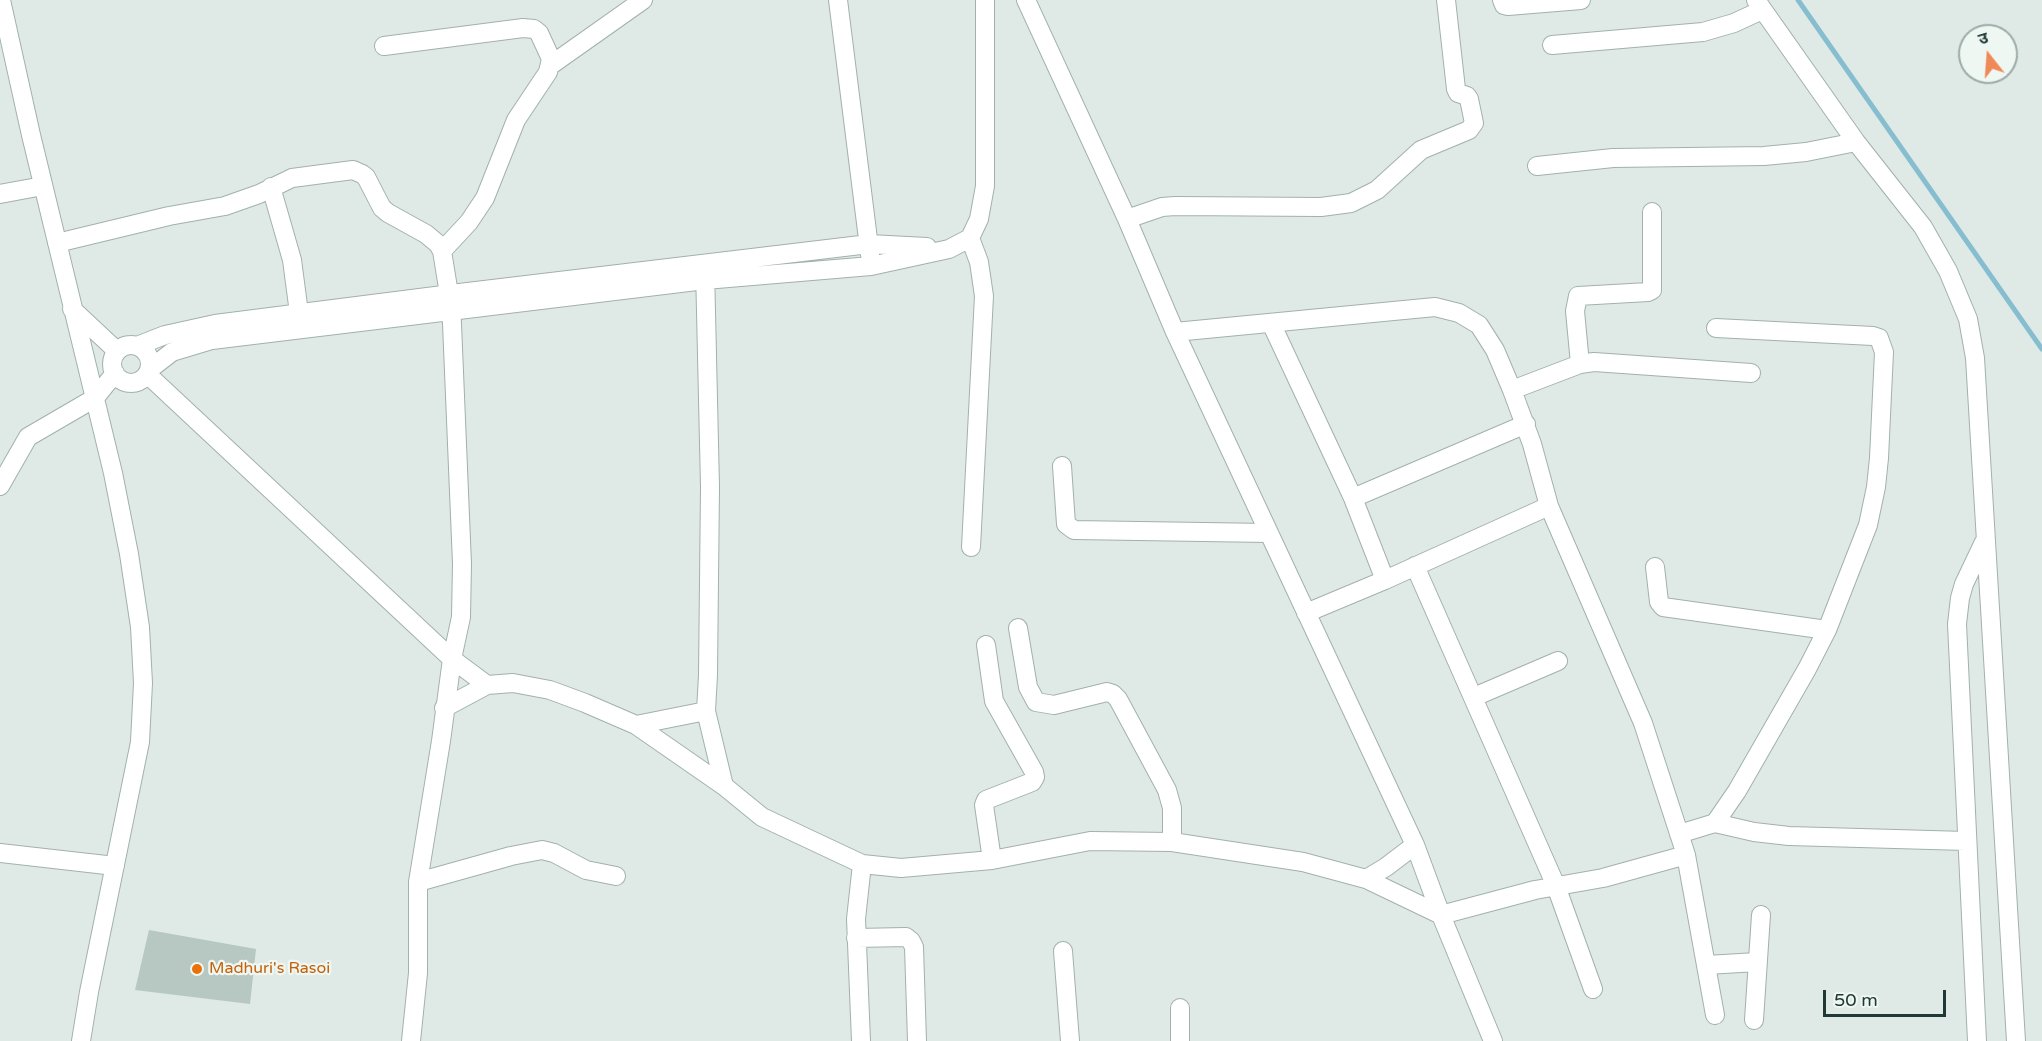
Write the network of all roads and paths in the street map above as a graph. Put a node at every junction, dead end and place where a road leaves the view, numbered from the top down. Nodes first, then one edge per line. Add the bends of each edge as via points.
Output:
1 (1, 0) edge
2 (643, 0) edge
3 (838, 0) edge
4 (985, 0) edge
5 (1026, 0) edge
6 (1446, 0) edge
7 (1502, 0) edge
8 (1581, 0) edge
9 (1759, 5) edge
10 (1552, 45) dead end
11 (384, 46) dead end
12 (551, 65) junction
13 (1856, 141) junction
14 (1537, 166) dead end
15 (43, 186) junction
16 (271, 187) junction
17 (0, 194) edge
18 (1652, 212) dead end
19 (1127, 219) junction
20 (970, 238) junction
21 (57, 243) junction
22 (869, 244) junction
23 (949, 249) junction
24 (442, 251) junction
25 (871, 266) junction
26 (705, 272) junction
27 (450, 300) junction
28 (72, 309) junction
29 (299, 313) junction
30 (1271, 323) junction
31 (1716, 328) dead end
32 (1175, 333) junction
33 (136, 346) junction
34 (117, 351) junction
35 (1580, 364) junction
36 (149, 371) junction
37 (115, 373) junction
38 (1751, 373) dead end
39 (1512, 390) junction
40 (95, 398) junction
41 (1526, 424) junction
42 (1062, 466) dead end
43 (0, 486) edge
44 (1353, 498) junction
45 (1548, 506) junction
46 (1268, 533) junction
47 (1985, 540) junction
48 (971, 547) dead end
49 (1415, 566) junction
50 (1655, 567) dead end
51 (1384, 580) junction
52 (1306, 613) junction
53 (1018, 628) dead end
54 (1827, 630) junction
55 (986, 645) dead end
56 (452, 659) junction
57 (1558, 661) dead end
58 (487, 685) junction
59 (1474, 697) junction
60 (444, 708) junction
61 (706, 711) junction
62 (636, 725) junction
63 (724, 786) junction
64 (1715, 823) junction
65 (1679, 834) junction
66 (1966, 841) junction
67 (1172, 842) junction
68 (1415, 845) junction
69 (0, 853) edge
70 (1686, 855) junction
71 (992, 860) junction
72 (862, 864) junction
73 (115, 866) junction
74 (616, 876) dead end
75 (1366, 879) junction
76 (418, 882) junction
77 (1556, 886) junction
78 (1441, 915) junction
79 (1761, 915) dead end
80 (856, 938) junction
81 (1063, 951) dead end
82 (1757, 962) junction
83 (1707, 964) junction
84 (1593, 989) dead end
85 (1180, 1008) dead end
86 (1714, 1015) dead end
87 (1754, 1020) dead end
88 (81, 1041) edge
89 (411, 1041) edge
90 (861, 1041) edge
91 (917, 1041) edge
92 (1070, 1041) edge
93 (1180, 1041) edge
94 (1493, 1041) edge
95 (1977, 1041) edge
96 (2016, 1041) edge

1 - 15 street
2 - 12 street
3 - 22 street
4 - 20 street via 985,186 979,219
5 - 19 street
6 - 19 street via 1456,88 1469,99 1474,123 1469,130 1421,150 1377,190 1351,203 1321,207 1175,206
7 - 8 street via 1508,6
9 - 10 street via 1734,23 1703,32
9 - 13 street
11 - 12 street via 534,29
12 - 24 street via 516,120 477,212
13 - 14 street via 1764,156 1613,158
13 - 47 street via 1923,227 1948,271 1968,319 1975,358
15 - 17 street
15 - 21 street
16 - 21 street via 225,206
16 - 24 street via 292,178 358,171 366,177 382,208 426,234
16 - 29 street via 292,260
18 - 35 street via 1652,290 1578,296 1575,311
19 - 32 street
20 - 23 street
20 - 48 street via 979,262 984,296
21 - 28 street
22 - 23 street
22 - 25 street
22 - 26 street
23 - 25 street
24 - 27 street
25 - 26 street
26 - 27 street
26 - 61 street via 710,487
27 - 29 street
27 - 36 street via 212,340 172,352
27 - 56 street via 462,564 461,617
28 - 34 street
28 - 40 street
29 - 33 street via 215,324
30 - 32 street
30 - 39 street via 1435,307 1459,313 1479,325
30 - 44 street
31 - 54 street via 1874,336 1882,343 1879,458 1873,505
32 - 46 street
33 - 34 street via 128,345
33 - 36 street via 150,358
34 - 37 street via 112,366
35 - 38 street
35 - 39 street
36 - 37 street via 135,382 121,380
36 - 56 street
37 - 40 street
39 - 41 street
40 - 43 street via 28,437
40 - 73 street via 129,554 140,627 143,683 140,742
41 - 44 street
41 - 45 street
42 - 46 street via 1066,524 1074,530
44 - 51 street
45 - 49 street
45 - 65 street via 1643,723
46 - 52 street
47 - 66 street via 1964,584 1957,624
47 - 96 street
49 - 51 street
49 - 59 street
50 - 54 street via 1663,607
51 - 52 street
52 - 68 street
53 - 67 street via 1028,687 1036,702 1054,705 1107,692 1118,699 1167,790 1172,808
54 - 64 street
55 - 71 street via 994,701 1035,777 1032,782 986,800
56 - 58 street
56 - 60 street
57 - 59 street
58 - 60 street
58 - 62 street via 513,683 550,690
59 - 77 street
60 - 76 street
61 - 62 street
61 - 63 street
62 - 63 street
63 - 72 street via 762,817
64 - 65 street
64 - 66 street via 1789,836
65 - 70 street
66 - 95 street
67 - 71 street via 1090,841
67 - 75 street via 1303,862
68 - 75 street
68 - 78 street
69 - 73 street
70 - 77 street via 1603,878
70 - 83 street
71 - 72 street via 901,868
72 - 80 street
73 - 88 street
74 - 76 street via 586,870 542,850
75 - 78 street
76 - 89 street via 418,973
77 - 78 street
77 - 84 street
78 - 94 street
79 - 82 street
80 - 90 street
80 - 91 street via 906,937 911,941
81 - 92 street
82 - 83 street
82 - 87 street
83 - 86 street
85 - 93 street

